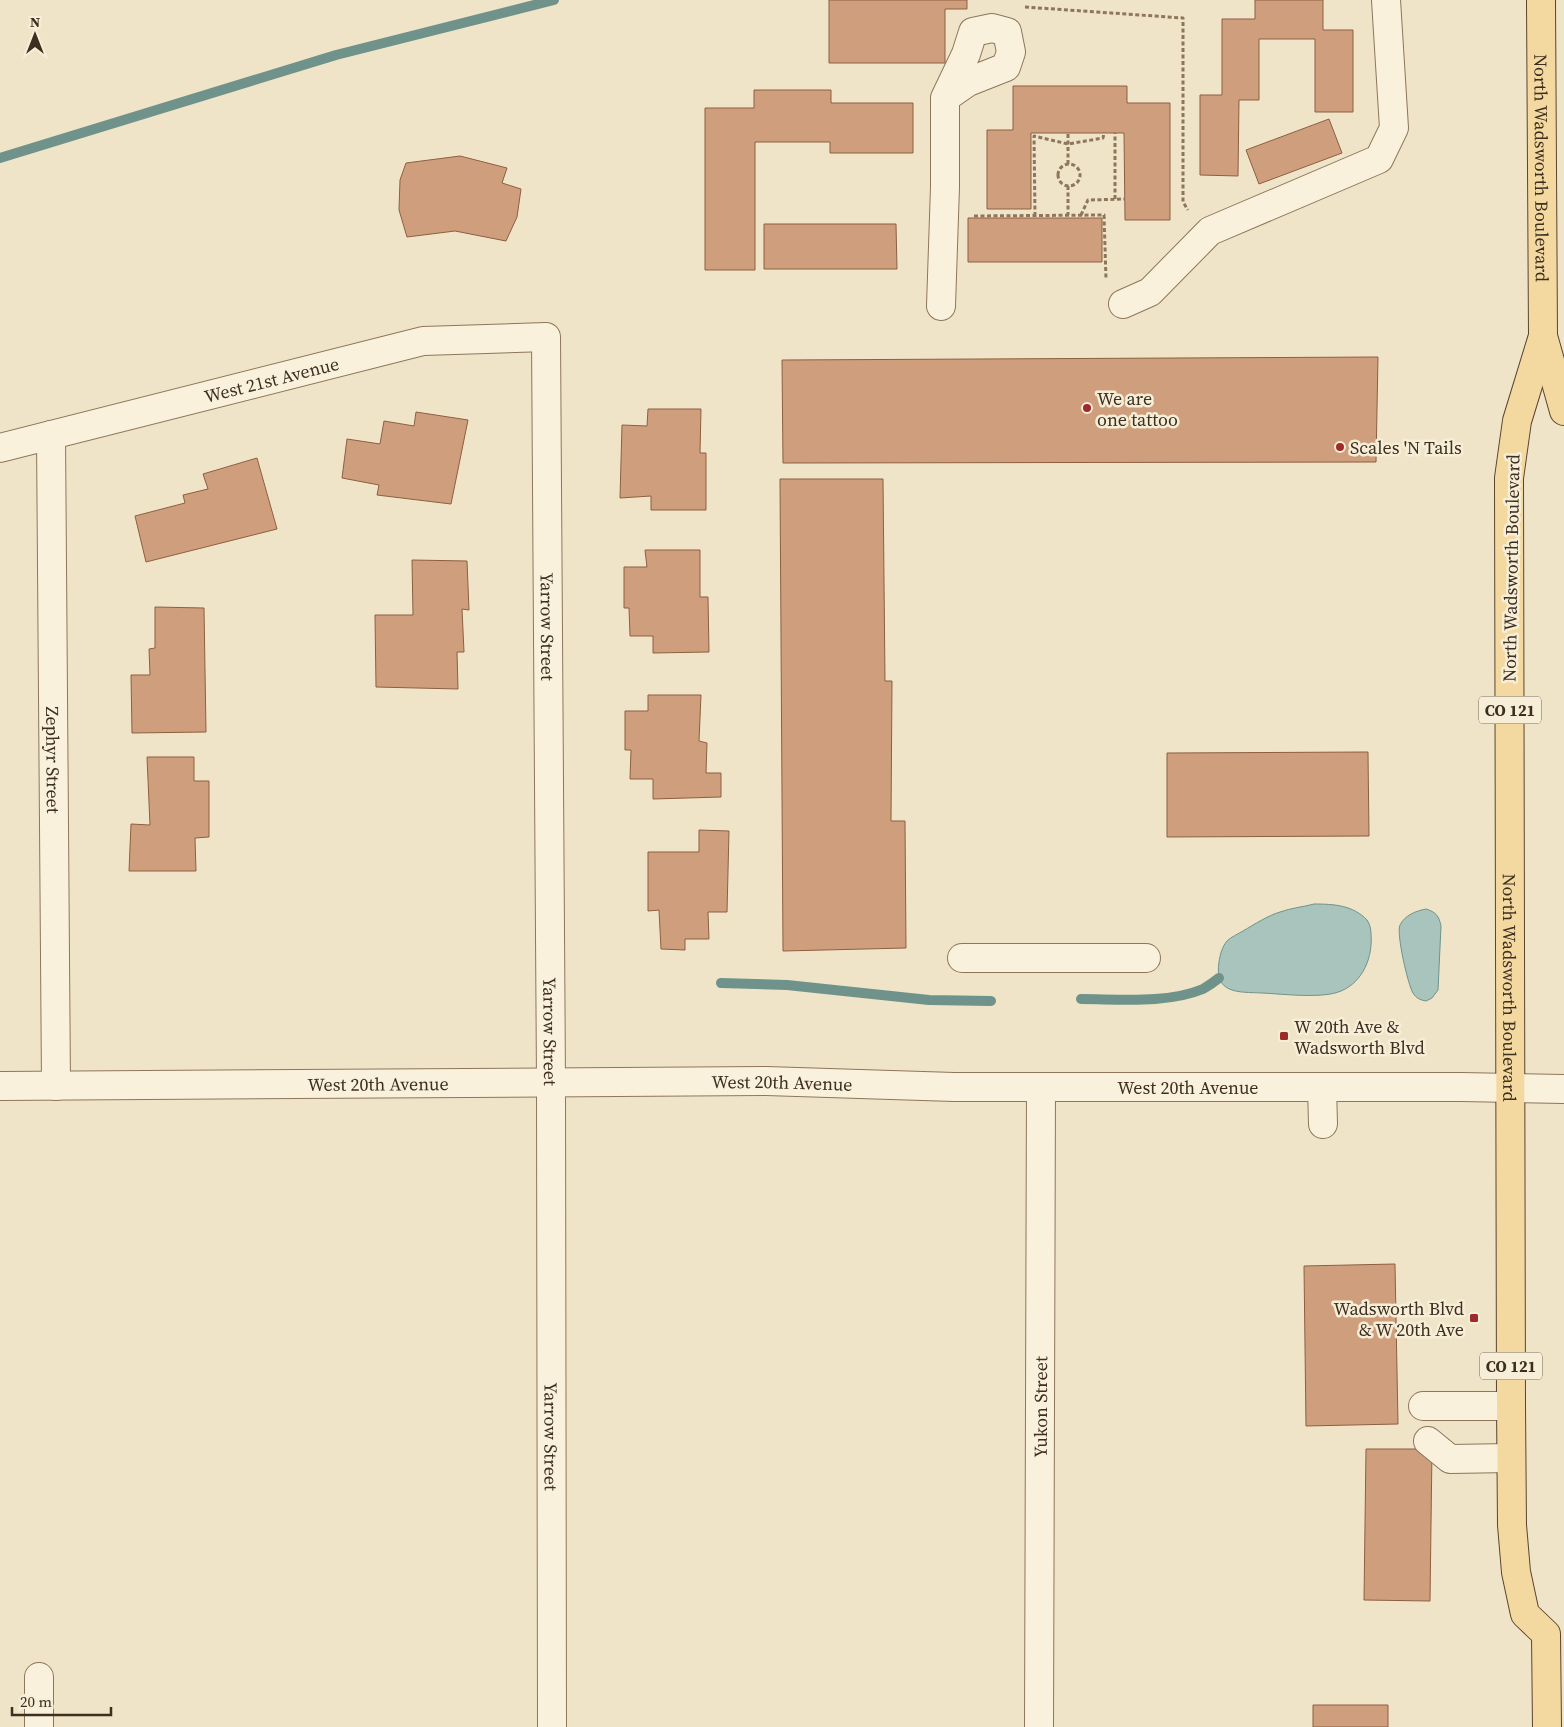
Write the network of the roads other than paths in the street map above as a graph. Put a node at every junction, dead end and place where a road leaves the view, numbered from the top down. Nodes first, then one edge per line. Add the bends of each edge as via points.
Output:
1 (1386, 0) edge
2 (1541, 0) edge
3 (946, 98) dead end
4 (1114, 295) road end
5 (941, 306) dead end
6 (1543, 336) junction
7 (546, 337) joint
8 (1564, 411) edge
9 (51, 435) junction
10 (0, 448) edge
11 (962, 958) dead end
12 (1146, 958) dead end
13 (551, 1082) junction
14 (0, 1086) edge
15 (56, 1086) junction
16 (1041, 1087) junction
17 (1322, 1087) junction
18 (1510, 1088) junction
19 (1564, 1089) edge
20 (1323, 1124) dead end
21 (1423, 1406) dead end
22 (1511, 1406) junction
23 (1428, 1441) dead end
24 (1511, 1458) junction
25 (1555, 1628) edge
26 (39, 1677) dead end
27 (39, 1727) edge
28 (552, 1727) edge
29 (1039, 1727) edge
30 (1547, 1727) edge

1 - 4 street via 1394,128 1379,159 1210,230 1150,292
2 - 6 main road, North Wadsworth Boulevard / CO 121
3 - 5 street
6 - 8 main road, North Wadsworth Boulevard / CO 121
6 - 18 main road, North Wadsworth Boulevard / CO 121 via 1517,421 1509,478
7 - 9 street, West 21st Avenue via 423,341
7 - 13 street, Yarrow Street
9 - 10 street, West 21st Avenue
9 - 15 street, Zephyr Street
11 - 12 street
13 - 15 street, West 20th Avenue
13 - 16 street, West 20th Avenue via 766,1081
13 - 28 street, Yarrow Street
14 - 15 street, West 20th Avenue
16 - 17 street, West 20th Avenue
16 - 29 street, Yukon Street
17 - 18 street, West 20th Avenue
17 - 20 street
18 - 19 street, West 20th Avenue
18 - 22 main road, North Wadsworth Boulevard / CO 121
21 - 22 street
22 - 24 main road, North Wadsworth Boulevard / CO 121
23 - 24 street via 1450,1459
24 - 25 main road, North Wadsworth Boulevard / CO 121 via 1512,1525 1525,1614
25 - 30 main road, North Wadsworth Boulevard / CO 121
26 - 27 street

